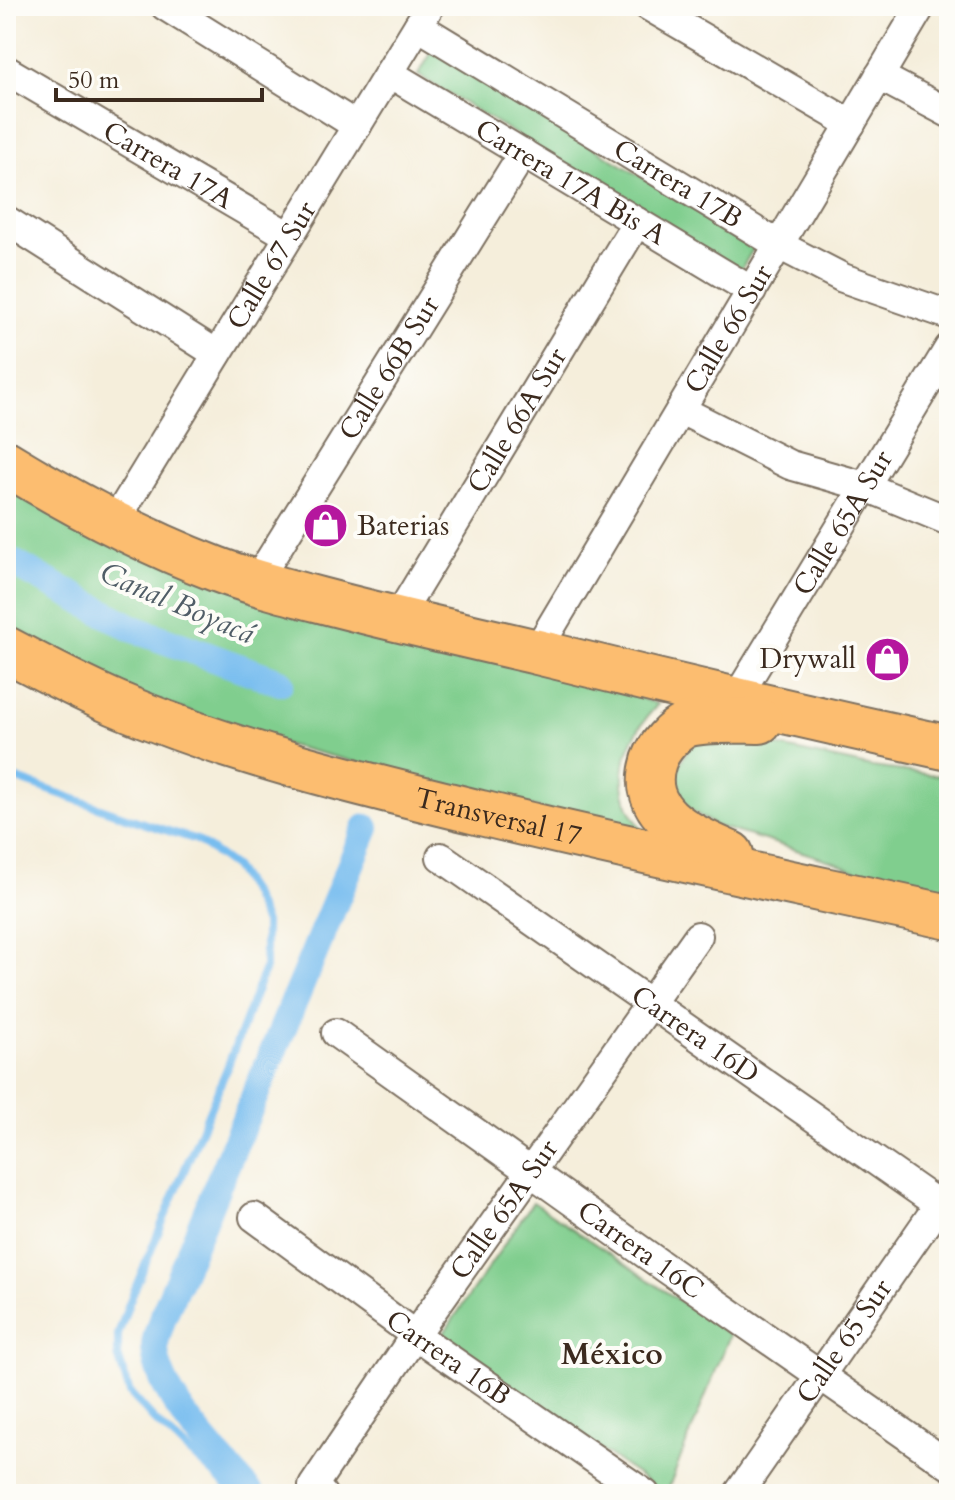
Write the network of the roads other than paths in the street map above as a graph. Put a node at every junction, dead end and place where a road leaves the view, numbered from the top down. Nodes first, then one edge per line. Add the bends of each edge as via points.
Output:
1 (165, 6) edge
2 (648, 6) edge
3 (918, 7) edge
4 (427, 11) edge
5 (6, 70) edge
6 (389, 73) junction
7 (879, 76) junction
8 (949, 113) edge
9 (851, 124) junction
10 (357, 126) junction
11 (523, 153) junction
12 (6, 220) edge
13 (637, 222) junction
14 (289, 236) junction
15 (779, 245) junction
16 (752, 291) junction
17 (949, 315) edge
18 (949, 348) edge
19 (217, 354) junction
20 (681, 410) junction
21 (6, 463) edge
22 (864, 486) junction
23 (949, 521) edge
24 (114, 523) junction
25 (256, 582) junction
26 (397, 619) junction
27 (6, 649) edge
28 (536, 652) junction
29 (736, 699) junction
30 (815, 719) junction
31 (949, 748) edge
32 (441, 857) dead end
33 (806, 886) junction
34 (949, 917) edge
35 (698, 936) dead end
36 (651, 1004) junction
37 (336, 1033) dead end
38 (532, 1173) junction
39 (946, 1202) edge
40 (254, 1217) dead end
41 (415, 1335) junction
42 (821, 1375) junction
43 (949, 1465) edge
44 (317, 1490) edge
45 (645, 1494) edge
46 (738, 1494) edge

1 - 10 street
2 - 9 street
3 - 7 street, Calle 66 Sur
4 - 6 street, Calle 67 Sur
4 - 15 street, Carrera 17B
5 - 14 street, Carrera 17A
6 - 10 street, Calle 67 Sur
6 - 11 street, Carrera 17A Bis A
7 - 8 street
7 - 9 street, Calle 66 Sur
9 - 15 street, Calle 66 Sur
10 - 14 street, Calle 67 Sur
11 - 13 street, Carrera 17A Bis A
11 - 25 street, Calle 66B Sur
12 - 19 street
13 - 16 street, Carrera 17A Bis A
13 - 26 street, Calle 66A Sur
14 - 19 street, Calle 67 Sur
15 - 16 street, Calle 66 Sur
15 - 17 street, Carrera 17B via 843,278
16 - 20 street, Calle 66 Sur
18 - 22 street, Calle 65A Sur
19 - 24 street, Calle 67 Sur
20 - 22 street via 790,465
20 - 28 street, Calle 66 Sur
21 - 24 highway
22 - 23 street
22 - 29 street, Calle 65A Sur
24 - 25 highway
25 - 26 highway
26 - 28 highway
27 - 33 highway, Transversal 17 via 117,704 272,759 557,832
28 - 29 highway
29 - 30 highway
30 - 31 highway
30 - 33 highway via 687,725 655,757 650,787 655,802 676,825
32 - 36 street, Carrera 16D
33 - 34 highway, Transversal 17
35 - 36 street, Calle 65A Sur
36 - 38 street, Calle 65A Sur
36 - 39 street, Carrera 16D
37 - 38 street, Carrera 16C
38 - 41 street, Calle 65A Sur
38 - 42 street, Carrera 16C
39 - 42 street, Calle 65 Sur
40 - 41 street, Carrera 16B
41 - 44 street, Calle 65A Sur
41 - 45 street, Carrera 16B
42 - 43 street, Carrera 16C
42 - 46 street, Calle 65 Sur

